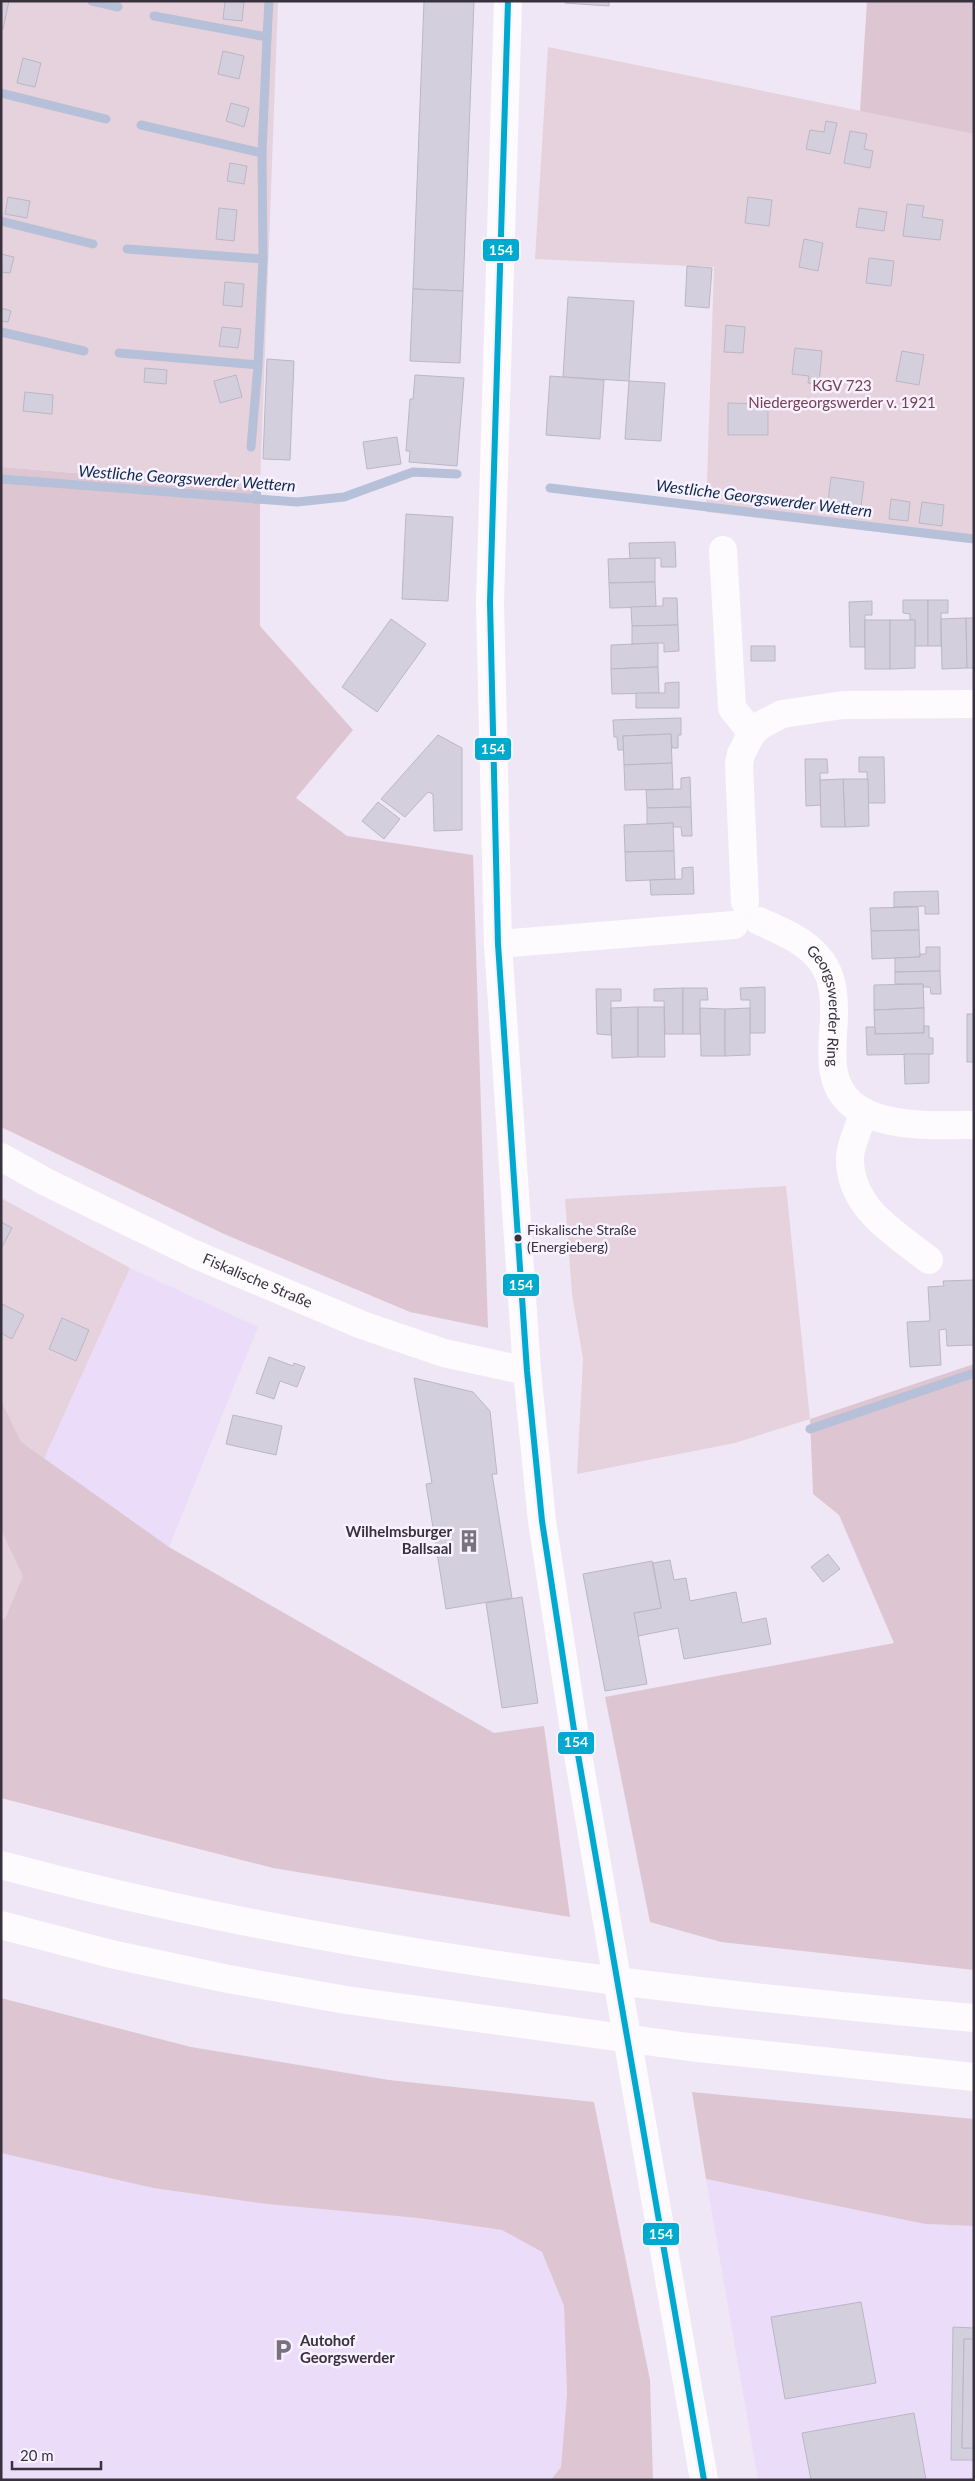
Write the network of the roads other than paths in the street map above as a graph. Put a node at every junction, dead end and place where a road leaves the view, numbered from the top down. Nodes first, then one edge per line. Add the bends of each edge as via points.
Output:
1 (508, 1) edge
2 (722, 550) dead end
3 (974, 704) edge
4 (752, 733) junction
5 (746, 916) junction
6 (498, 944) junction
7 (864, 1112) junction
8 (974, 1125) edge
9 (1, 1157) edge
10 (929, 1260) dead end
11 (527, 1371) junction
12 (1, 1866) edge
13 (1, 1925) edge
14 (974, 2018) edge
15 (974, 2077) edge
16 (704, 2480) edge

1 - 6 main road via 490,602
2 - 4 main road via 732,708
3 - 4 main road via 822,707 773,717
4 - 5 main road via 741,754 740,764
5 - 6 main road
5 - 7 main road, Georgswerder Ring via 799,941 825,966 834,995 834,1072 842,1096
6 - 11 main road
7 - 8 main road, Georgswerder Ring via 890,1122
7 - 10 main road via 850,1155 854,1185 870,1213
9 - 11 main road, Fiskalische Straße via 194,1254 362,1325 444,1353
11 - 16 main road via 542,1521 576,1743
12 - 14 main road via 121,1896 374,1945 678,1988
13 - 15 main road via 111,1954 346,2000 688,2047

